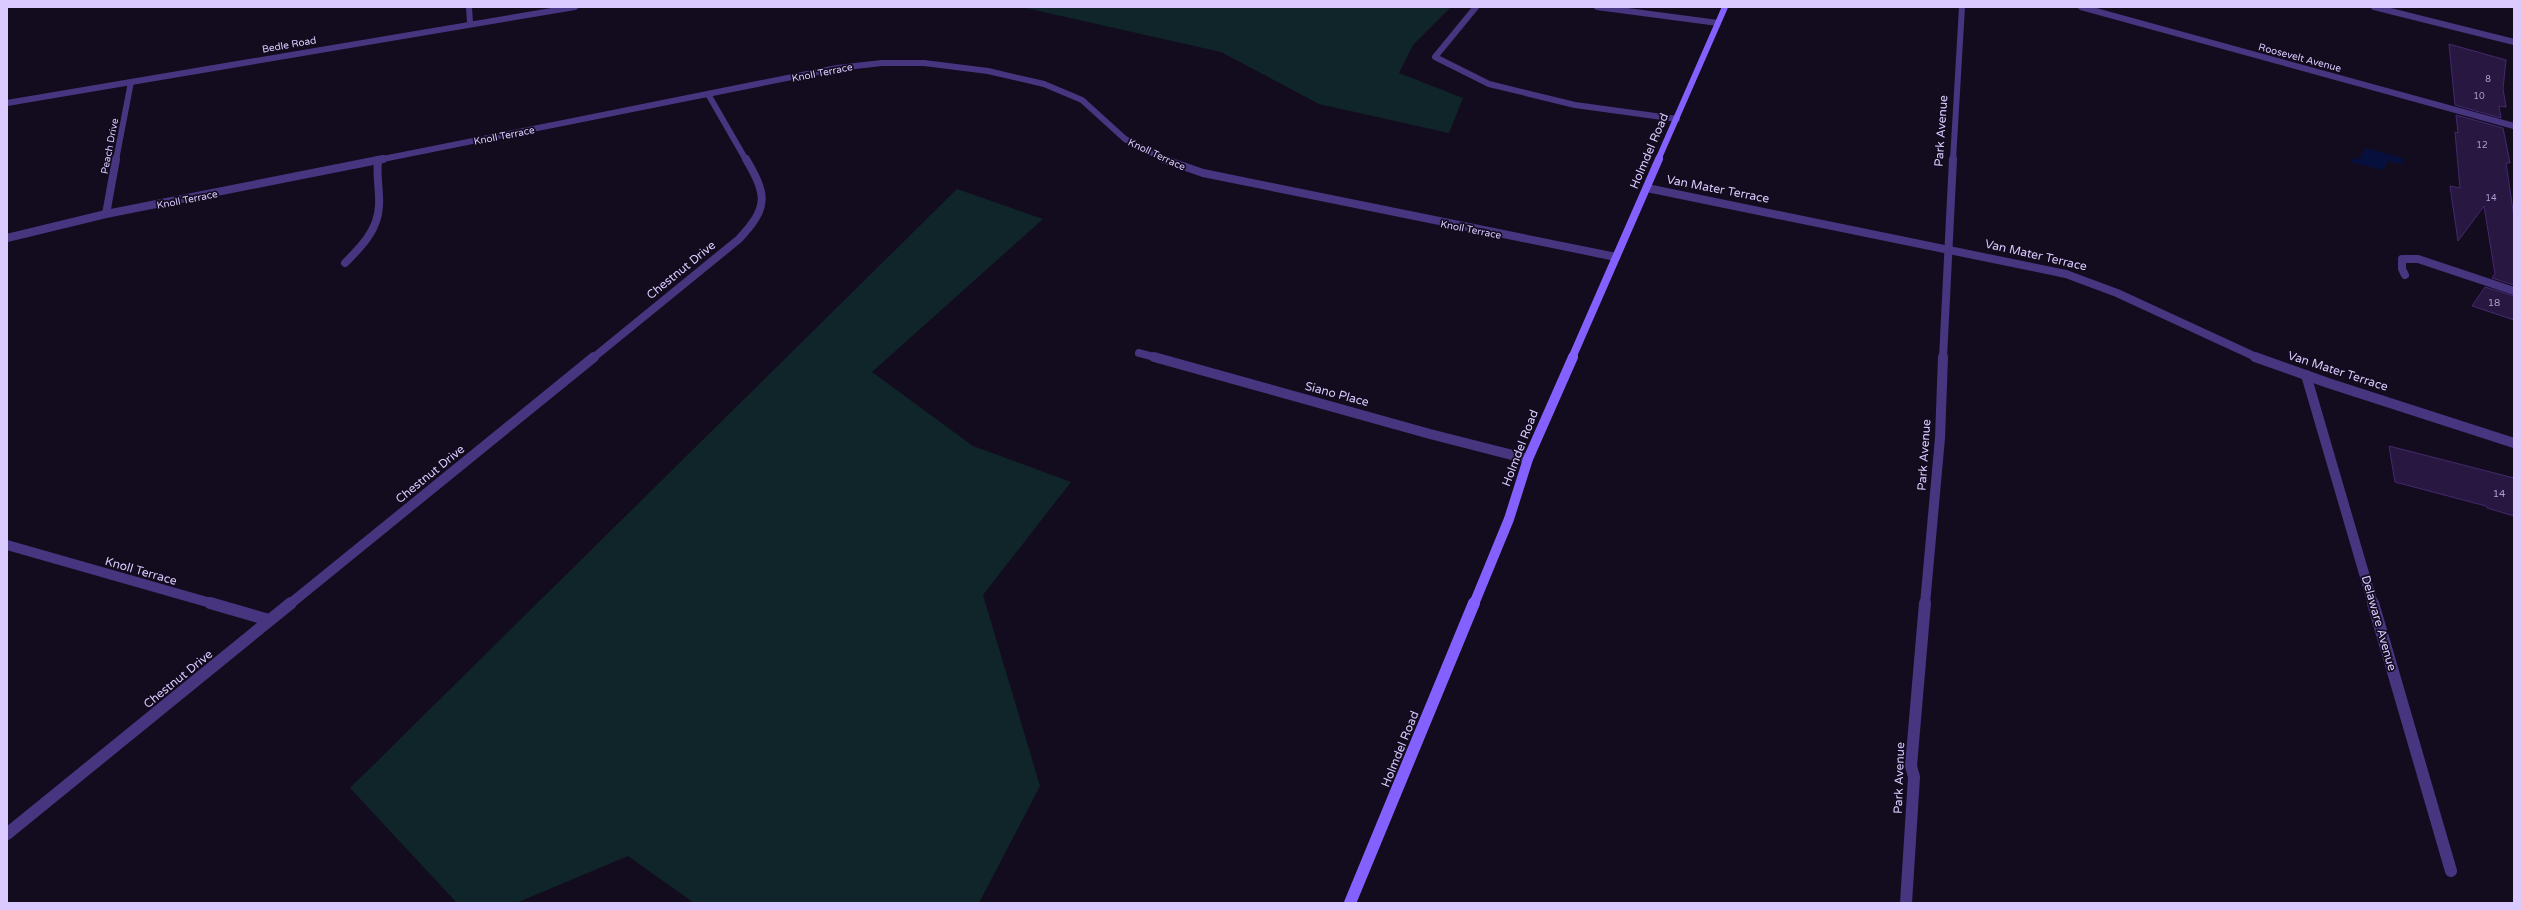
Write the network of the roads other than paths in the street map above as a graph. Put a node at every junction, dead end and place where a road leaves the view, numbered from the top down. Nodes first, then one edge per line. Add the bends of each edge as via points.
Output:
1 (469, 7) edge
2 (575, 7) edge
3 (1476, 7) edge
4 (1597, 7) edge
5 (1725, 7) edge
6 (1962, 7) edge
7 (2081, 7) edge
8 (2374, 7) edge
9 (470, 23) junction
10 (1718, 23) junction
11 (2514, 42) edge
12 (131, 82) junction
13 (708, 94) junction
14 (7, 103) edge
15 (1677, 119) junction
16 (2514, 126) edge
17 (378, 160) junction
18 (1648, 188) junction
19 (106, 214) junction
20 (7, 238) edge
21 (1947, 249) junction
22 (1616, 257) junction
23 (345, 264) dead end
24 (2404, 275) dead end
25 (2514, 291) edge
26 (1139, 353) dead end
27 (2306, 375) junction
28 (2514, 443) edge
29 (1528, 459) junction
30 (7, 545) edge
31 (269, 620) junction
32 (7, 834) edge
33 (2451, 871) dead end
34 (1350, 903) edge
35 (1906, 903) edge

1 - 9 street
2 - 9 street, Bedle Road
3 - 15 street via 1435,57 1489,84 1575,105
4 - 10 street
5 - 10 main road, Holmdel Road
6 - 21 street, Park Avenue
7 - 16 street, Roosevelt Avenue
8 - 11 street
9 - 12 street, Bedle Road
10 - 15 main road, Holmdel Road
12 - 14 street, Bedle Road
12 - 19 street, Peach Drive
13 - 17 street, Knoll Terrace
13 - 22 street, Knoll Terrace via 866,64 914,61 959,65 1063,90 1086,103 1125,139 1179,165 1203,173
13 - 31 street, Chestnut Drive via 760,184 762,206 750,227 733,244
15 - 18 main road, Holmdel Road
17 - 19 street, Knoll Terrace
17 - 23 street via 375,179 379,206 377,221 368,239
18 - 21 street, Van Mater Terrace
18 - 22 main road, Holmdel Road
19 - 20 street, Knoll Terrace
21 - 27 street, Van Mater Terrace via 2044,269 2087,281 2128,297 2217,341
21 - 35 street, Park Avenue via 1940,438 1911,766 1914,777
22 - 29 main road, Holmdel Road
24 - 25 street via 2402,259 2418,259
26 - 29 street, Siano Place via 1210,370 1273,390
27 - 28 street, Van Mater Terrace
27 - 33 street, Delaware Avenue
29 - 34 main road, Holmdel Road via 1509,519
30 - 31 street, Knoll Terrace
31 - 32 street, Chestnut Drive

